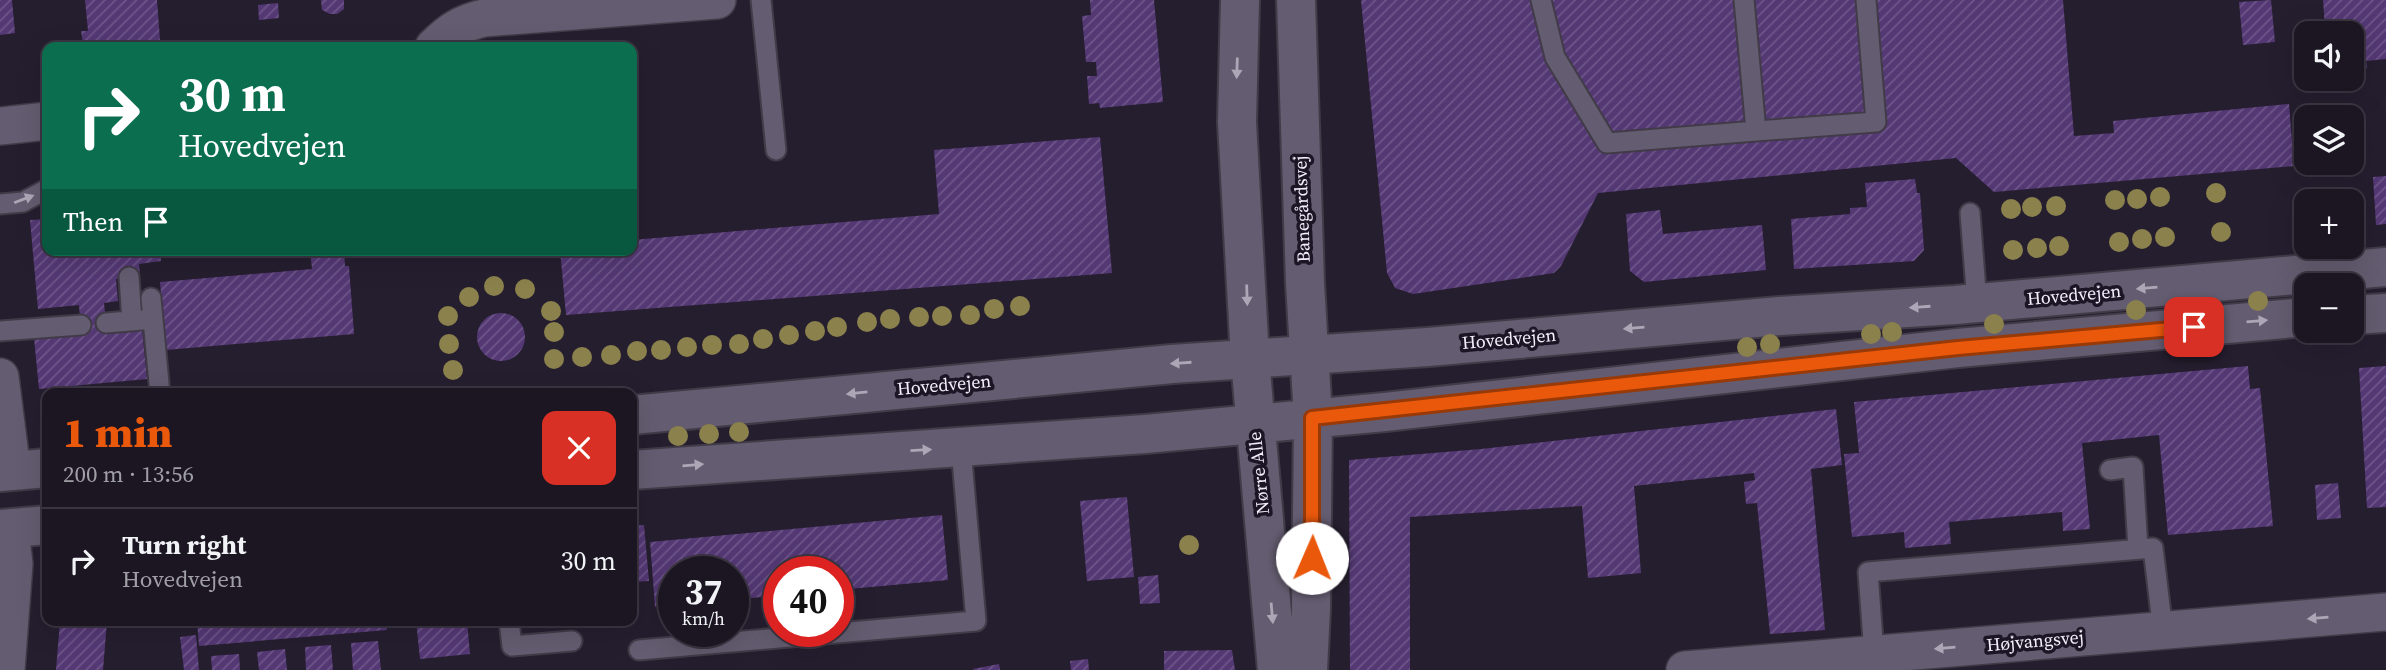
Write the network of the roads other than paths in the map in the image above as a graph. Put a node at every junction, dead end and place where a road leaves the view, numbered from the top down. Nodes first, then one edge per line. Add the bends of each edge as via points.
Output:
1 (717, 0) edge
2 (761, 0) edge
3 (1240, 0) edge
4 (1296, 0) edge
5 (1541, 0) edge
6 (1744, 0) edge
7 (1866, 0) edge
8 (439, 42) edge
9 (42, 122) edge
10 (0, 126) edge
11 (1756, 131) junction
12 (776, 150) dead end
13 (42, 192) edge
14 (0, 204) edge
15 (1970, 213) dead end
16 (2386, 267) edge
17 (129, 278) dead end
18 (151, 298) dead end
19 (1978, 303) junction
20 (2386, 313) edge
21 (2364, 314) edge
22 (2294, 318) edge
23 (153, 319) junction
24 (132, 321) junction
25 (106, 323) dead end
26 (81, 325) dead end
27 (0, 331) edge
28 (1309, 355) junction
29 (1250, 359) junction
30 (0, 377) edge
31 (159, 388) edge
32 (637, 415) edge
33 (1312, 418) junction
34 (1254, 424) junction
35 (961, 448) junction
36 (637, 470) edge
37 (2110, 470) dead end
38 (15, 475) edge
39 (42, 525) edge
40 (5, 529) edge
41 (2138, 549) junction
42 (2386, 612) edge
43 (510, 626) edge
44 (2164, 631) junction
45 (572, 641) dead end
46 (639, 650) dead end
47 (1874, 654) junction
48 (6, 670) edge
49 (1277, 670) edge
50 (1308, 670) edge
51 (1685, 670) edge

1 - 8 street via 484,18 452,29
2 - 12 lane
3 -> 29 main road via 1237,122
4 - 28 main road, Banegårdsvej
5 - 11 lane via 1555,57 1607,143
6 - 11 lane
7 - 11 lane via 1876,122
9 - 10 street
14 -> 13 lane via 23,202
15 - 19 lane
16 -> 19 main road, Hovedvejen
17 - 24 lane
18 - 23 lane
19 -> 28 main road, Hovedvejen
20 - 21 main road
33 -> 22 main road via 1958,348
23 - 24 lane
23 - 31 lane
24 - 25 lane
26 - 27 lane
28 - 29 main road, Hovedvejen
28 - 33 main road, Banegårdsvej
29 -> 32 main road, Hovedvejen
29 - 34 main road, Nørre Alle
30 - 38 street
33 - 34 main road
33 - 50 main road
34 - 35 main road
34 -> 49 main road, Nørre Alle
36 -> 35 main road
35 - 46 lane via 976,621
37 - 41 lane via 2133,467
39 - 40 main road
40 - 48 street via 14,564
41 - 44 lane via 2153,548
41 - 47 lane via 1868,572
42 -> 44 street, Højvangsvej
43 - 45 lane via 512,646
44 -> 47 street, Højvangsvej
47 - 51 street, Højvangsvej

